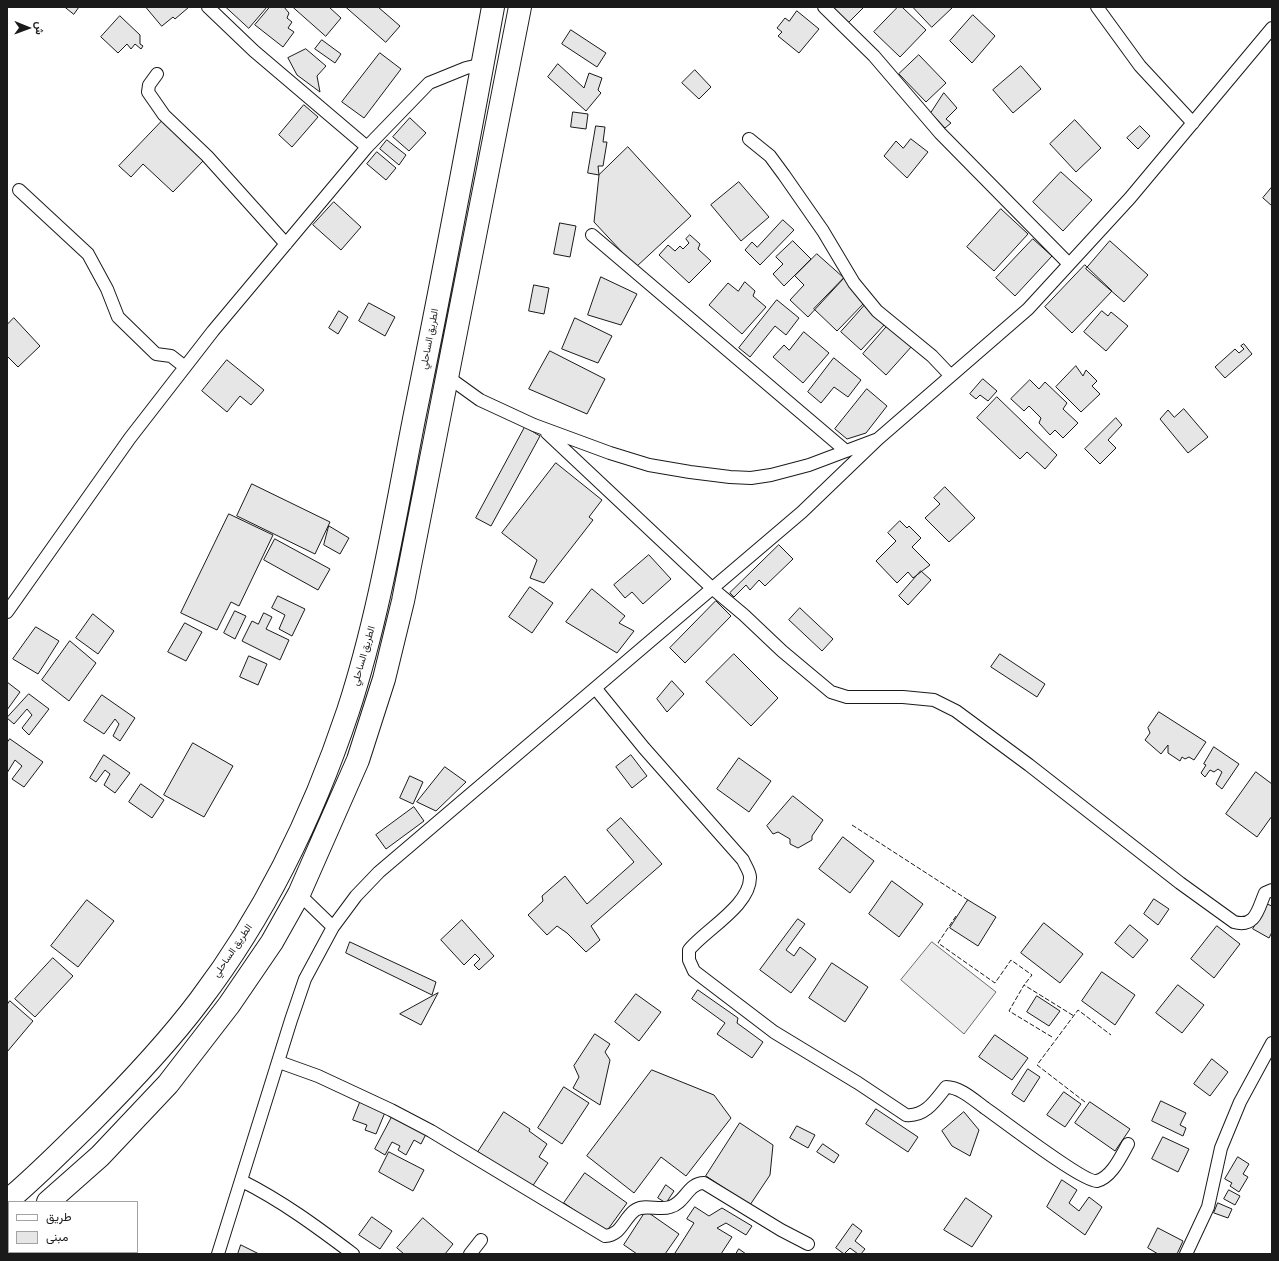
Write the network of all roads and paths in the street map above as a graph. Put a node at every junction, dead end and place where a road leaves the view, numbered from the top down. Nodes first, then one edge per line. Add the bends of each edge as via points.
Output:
1 (208, 7) edge
2 (493, 7) edge
3 (520, 7) edge
4 (824, 7) edge
5 (1097, 7) edge
6 (1272, 28) edge
7 (482, 64) junction
8 (157, 74) dead end
9 (1193, 123) junction
10 (749, 139) dead end
11 (367, 147) junction
12 (19, 190) dead end
13 (592, 235) dead end
14 (286, 244) junction
15 (1069, 264) junction
16 (185, 367) junction
17 (950, 375) junction
18 (448, 377) junction
19 (543, 429) junction
20 (878, 439) junction
21 (846, 451) junction
22 (713, 590) junction
23 (7, 612) edge
24 (596, 689) junction
25 (1272, 890) edge
26 (299, 894) junction
27 (333, 927) junction
28 (1272, 1043) edge
29 (279, 1062) junction
30 (1128, 1144) dead end
31 (242, 1181) junction
32 (7, 1201) edge
33 (49, 1201) edge
34 (481, 1240) dead end
35 (808, 1244) dead end
36 (218, 1254) edge
37 (353, 1254) edge
38 (470, 1254) edge
39 (1186, 1254) edge

1 - 11 street
2 - 7 highway, الطريق الساحلي
3 - 18 highway
4 - 15 street via 874,56 940,133
5 - 9 street via 1140,66
6 - 9 street
7 - 11 street via 429,83
7 - 32 highway, الطريق الساحلي via 373,626 349,709 299,836 265,902 201,999 108,1104 34,1179
8 - 14 street via 149,85 148,92 164,114 207,156
9 - 15 street via 1130,198
10 - 17 street via 770,156 823,231 854,283 877,311 932,356
11 - 14 street
12 - 16 street via 88,254 107,289 118,317 156,354 171,356
13 - 21 street
14 - 16 street
15 - 17 street via 1028,309
16 - 23 street via 130,438
17 - 20 street
18 - 19 street via 480,400
18 - 26 highway via 403,602 384,679 358,760
19 - 21 street via 649,465 730,477 751,478 771,475 809,465
19 - 22 street
20 - 21 street
20 - 22 street via 802,512
22 - 24 street
22 - 25 street via 831,692 847,697 934,700 956,712 1029,765 1180,884 1234,922 1249,923 1265,893
24 - 27 street via 380,872 356,896
24 - 30 street via 644,748 743,860 750,876 748,890 734,909 698,939 689,950 689,960 694,971 774,1032 906,1115 914,1116 925,1111 946,1087 952,1087 1068,1168 1096,1181 1106,1176
26 - 27 street
26 - 33 highway via 272,942 229,1005 168,1084 100,1156
27 - 29 street via 305,979
28 - 39 street via 1240,1102 1221,1148 1208,1207
29 - 31 street
29 - 35 street via 318,1076 424,1127 605,1236 616,1234 636,1209 672,1207 694,1185 704,1182
31 - 36 street
31 - 37 street via 304,1218
34 - 38 street

